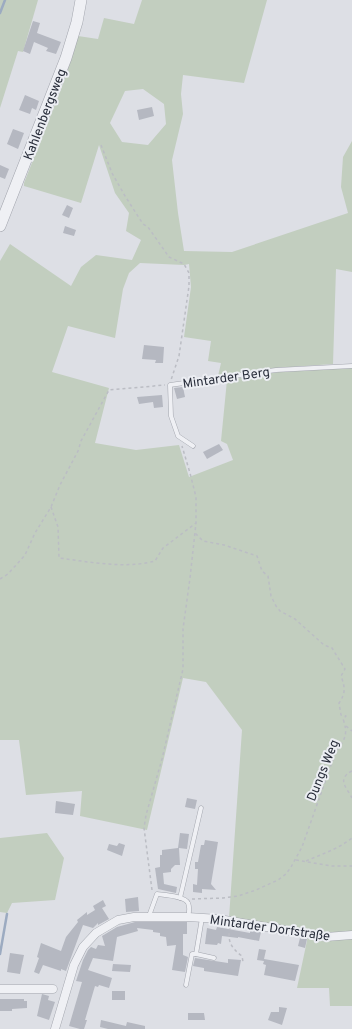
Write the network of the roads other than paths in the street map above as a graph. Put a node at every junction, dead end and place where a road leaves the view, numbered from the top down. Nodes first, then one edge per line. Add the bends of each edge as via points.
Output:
1 (81, 0) edge
2 (0, 226) edge
3 (352, 366) edge
4 (193, 446) dead end
5 (201, 808) dead end
6 (180, 898) junction
7 (149, 916) junction
8 (188, 917) junction
9 (202, 918) junction
10 (352, 935) edge
11 (196, 954) junction
12 (214, 958) dead end
13 (186, 985) dead end
14 (0, 989) edge
15 (53, 989) dead end
16 (55, 1029) edge

1 - 2 street, Kahlenbergsweg via 66,58
3 - 4 lane, Mintarder Berg via 276,370 170,385 171,416 178,436
5 - 6 lane
6 - 7 lane via 157,894
6 - 8 lane via 186,900 189,905
7 - 8 street, Mintarder Dorfstraße
7 - 16 street, Mintarder Dorfstraße via 126,918 110,924 96,933 83,947 74,965
8 - 9 street, Mintarder Dorfstraße
9 - 10 street, Mintarder Dorfstraße via 326,938
9 - 11 lane
11 - 12 lane
11 - 13 lane via 192,954
14 - 15 street

